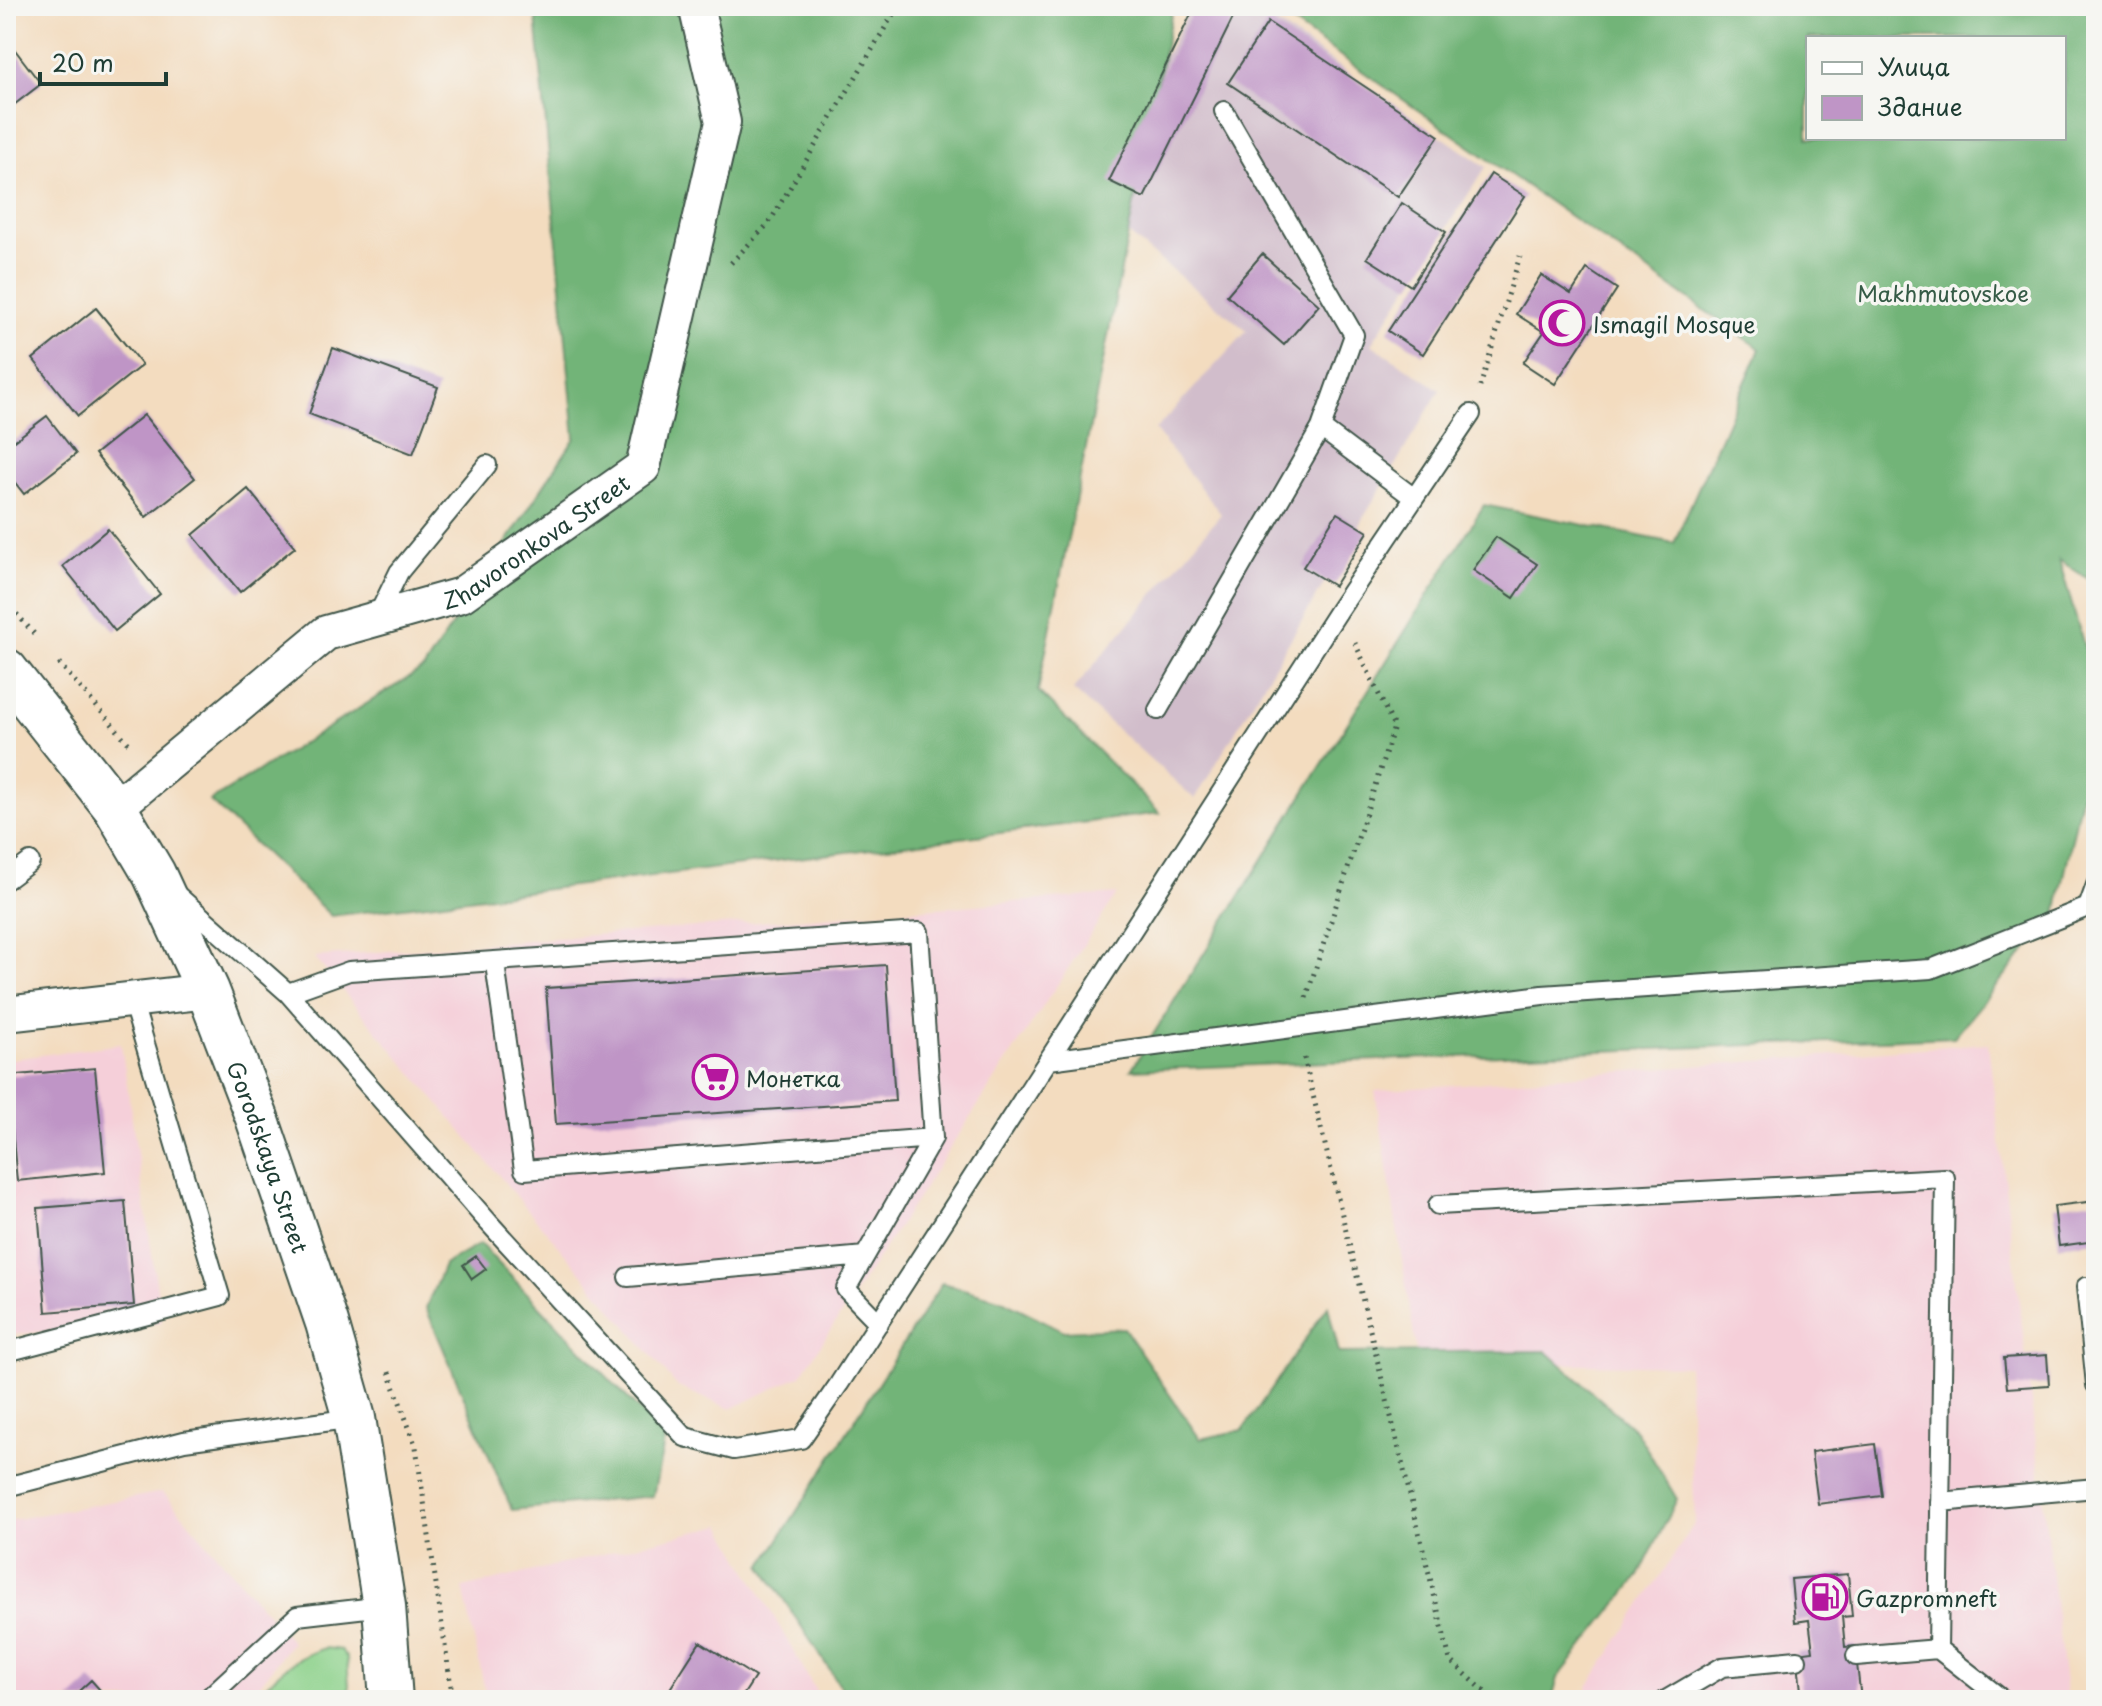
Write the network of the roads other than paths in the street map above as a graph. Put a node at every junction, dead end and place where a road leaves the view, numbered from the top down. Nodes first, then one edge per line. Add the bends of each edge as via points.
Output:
1 (696, 6) edge
2 (1224, 111) dead end
3 (1471, 414) road end
4 (1321, 428) junction
5 (487, 465) dead end
6 (1414, 498) junction
7 (376, 619) junction
8 (6, 670) edge
9 (1158, 710) dead end
10 (115, 808) junction
11 (30, 862) dead end
12 (154, 874) junction
13 (6, 880) edge
14 (2096, 885) edge
15 (495, 964) junction
16 (208, 991) junction
17 (288, 993) junction
18 (132, 1000) junction
19 (6, 1014) edge
20 (1049, 1060) junction
21 (933, 1138) junction
22 (1438, 1205) dead end
23 (865, 1256) junction
24 (628, 1277) dead end
25 (2086, 1287) dead end
26 (879, 1323) junction
27 (6, 1341) edge
28 (2096, 1385) edge
29 (354, 1418) junction
30 (6, 1487) edge
31 (2096, 1488) edge
32 (1940, 1502) junction
33 (384, 1606) junction
34 (1938, 1649) junction
35 (1856, 1656) dead end
36 (1797, 1660) dead end
37 (206, 1700) edge
38 (391, 1700) edge
39 (1666, 1700) edge
40 (2003, 1700) edge

1 - 7 street, Zhavoronkova Street via 723,122 643,467 461,595
2 - 4 lane via 1354,335
3 - 6 lane
4 - 6 lane
4 - 9 lane
5 - 7 lane via 399,572
6 - 20 lane
7 - 10 street, Zhavoronkova Street via 326,633
8 - 10 street, Gorodskaya Street
10 - 12 street, Gorodskaya Street
11 - 13 lane
12 - 16 street, Gorodskaya Street
12 - 17 lane
14 - 20 lane via 2088,907 1931,969 1542,995
15 - 17 lane via 349,971
15 - 21 lane via 524,1170
15 - 21 lane via 919,932
16 - 18 street
16 - 29 street, Gorodskaya Street via 257,1118
17 - 26 lane via 685,1437 734,1450 801,1439
18 - 19 street
18 - 27 lane via 220,1296 10,1351
20 - 26 lane
21 - 23 lane
22 - 32 lane via 1945,1178
23 - 24 lane
23 - 26 lane via 846,1289
25 - 28 lane
29 - 30 lane via 184,1441
29 - 33 street, Gorodskaya Street
31 - 32 lane
32 - 34 lane
33 - 37 lane via 297,1616
33 - 38 street, Gorodskaya Street
34 - 35 lane
34 - 40 lane
36 - 39 lane via 1722,1667

